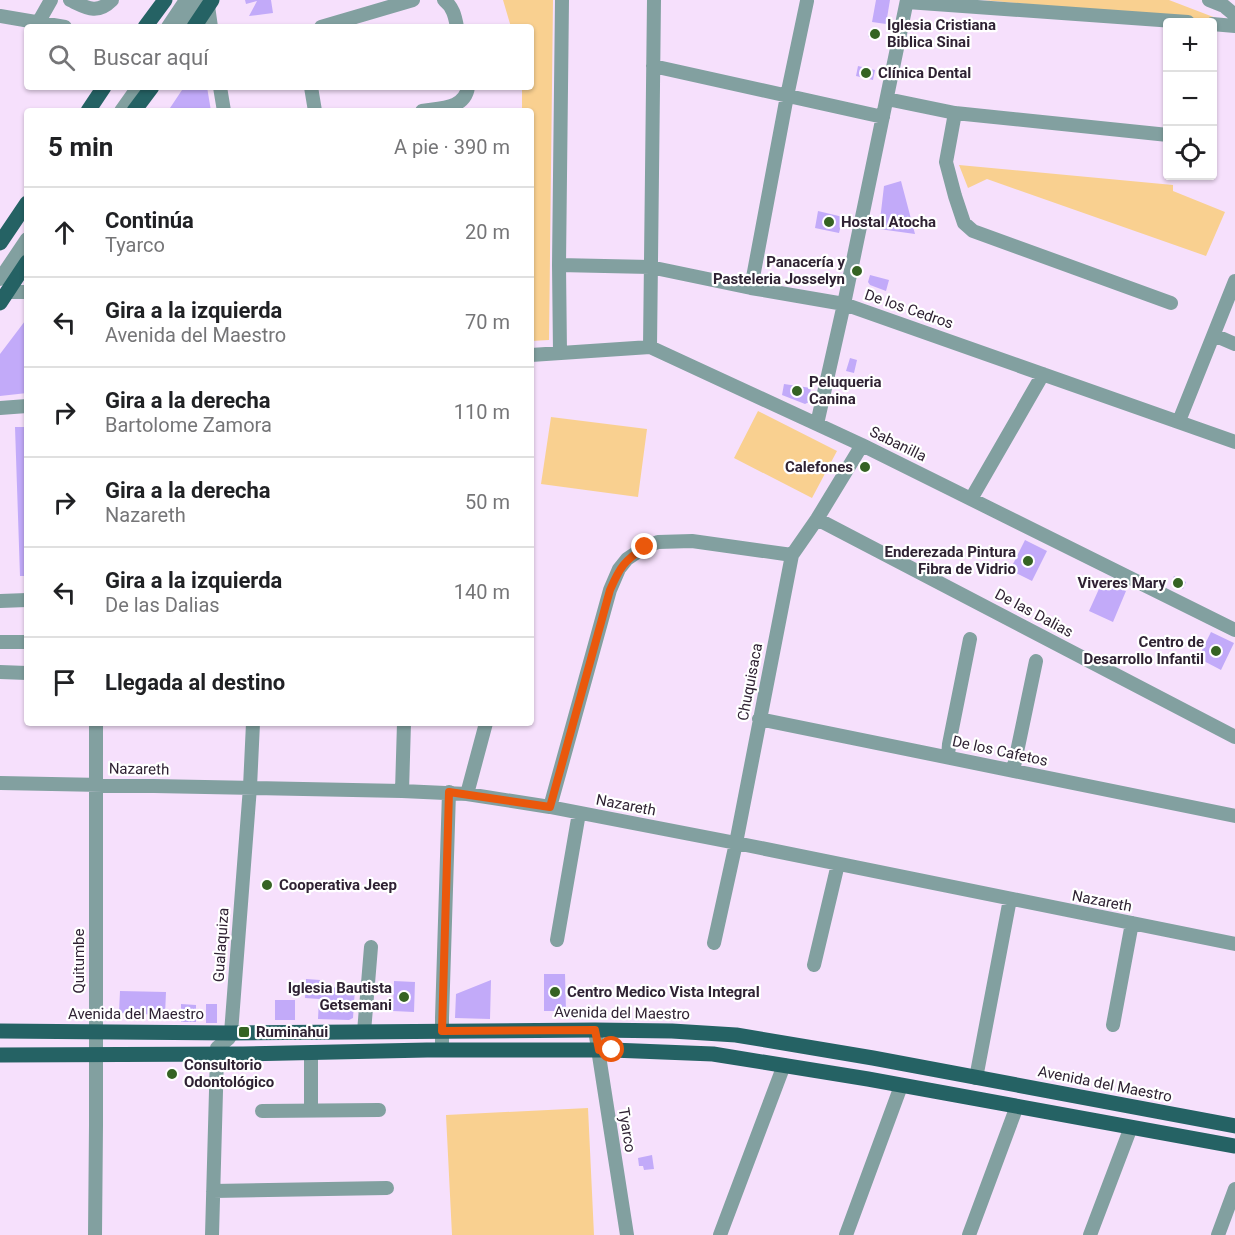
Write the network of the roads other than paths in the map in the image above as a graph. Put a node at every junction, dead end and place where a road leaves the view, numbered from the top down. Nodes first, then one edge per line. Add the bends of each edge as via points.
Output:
1 (51, 0) edge
2 (70, 0) edge
3 (112, 0) edge
4 (165, 0) edge
5 (186, 0) edge
6 (413, 0) edge
7 (444, 0) edge
8 (562, 0) edge
9 (654, 0) edge
10 (1209, 0) edge
11 (807, 1) edge
12 (907, 1) edge
13 (206, 2) edge
14 (1225, 3) edge
15 (1235, 15) edge
16 (0, 16) edge
17 (1163, 20) edge
18 (38, 23) junction
19 (45, 24) edge
20 (147, 24) edge
21 (170, 24) edge
22 (182, 24) edge
23 (195, 24) edge
24 (210, 24) edge
25 (331, 24) edge
26 (456, 24) edge
27 (1217, 24) edge
28 (1235, 26) edge
29 (653, 66) junction
30 (103, 90) edge
31 (126, 90) edge
32 (136, 90) edge
33 (150, 90) edge
34 (220, 90) edge
35 (312, 90) edge
36 (467, 90) edge
37 (787, 96) junction
38 (887, 99) junction
39 (90, 108) edge
40 (114, 108) edge
41 (123, 108) edge
42 (136, 108) edge
43 (224, 108) edge
44 (314, 108) edge
45 (438, 108) edge
46 (955, 113) junction
47 (883, 117) junction
48 (1163, 135) edge
49 (24, 207) edge
50 (2, 239) edge
51 (24, 245) edge
52 (24, 252) edge
53 (24, 265) edge
54 (559, 265) junction
55 (650, 267) junction
56 (1235, 281) edge
57 (751, 288) junction
58 (2, 290) edge
59 (24, 292) edge
60 (1171, 303) dead end
61 (844, 304) junction
62 (1214, 335) junction
63 (1235, 344) edge
64 (650, 346) junction
65 (560, 352) junction
66 (534, 355) edge
67 (1042, 374) junction
68 (24, 406) edge
69 (0, 408) edge
70 (1179, 421) junction
71 (817, 424) junction
72 (1235, 442) edge
73 (862, 445) junction
74 (971, 499) junction
75 (817, 519) junction
76 (792, 555) junction
77 (24, 600) edge
78 (0, 601) edge
79 (1235, 630) edge
80 (970, 639) dead end
81 (0, 642) edge
82 (24, 642) edge
83 (1036, 661) dead end
84 (0, 672) edge
85 (24, 672) edge
86 (759, 719) junction
87 (96, 726) edge
88 (253, 726) edge
89 (404, 726) edge
90 (485, 726) edge
91 (1235, 736) edge
92 (948, 757) junction
93 (1014, 771) junction
94 (0, 783) edge
95 (95, 785) junction
96 (250, 787) junction
97 (402, 791) junction
98 (449, 792) junction
99 (467, 794) junction
100 (550, 807) junction
101 (579, 813) junction
102 (1235, 816) edge
103 (735, 843) junction
104 (838, 864) junction
105 (1010, 899) junction
106 (1132, 923) junction
107 (556, 940) dead end
108 (714, 943) dead end
109 (1235, 944) edge
110 (371, 947) dead end
111 (814, 965) dead end
112 (1113, 1025) dead end
113 (595, 1030) junction
114 (0, 1031) edge
115 (442, 1031) junction
116 (672, 1031) junction
117 (96, 1032) junction
118 (364, 1032) junction
119 (231, 1033) junction
120 (442, 1050) junction
121 (599, 1050) junction
122 (311, 1053) junction
123 (672, 1053) junction
124 (0, 1055) edge
125 (96, 1055) junction
126 (216, 1055) junction
127 (873, 1058) junction
128 (784, 1065) junction
129 (976, 1078) junction
130 (868, 1079) junction
131 (901, 1086) junction
132 (1054, 1093) junction
133 (1017, 1106) junction
134 (311, 1110) junction
135 (379, 1110) dead end
136 (262, 1111) dead end
137 (1050, 1112) junction
138 (1228, 1125) edge
139 (1131, 1127) junction
140 (1215, 1143) junction
141 (1235, 1146) edge
142 (387, 1188) dead end
143 (1235, 1189) edge
144 (213, 1191) junction
145 (723, 1234) edge
146 (95, 1235) edge
147 (212, 1235) edge
148 (627, 1235) edge
149 (846, 1235) edge
150 (969, 1235) edge
151 (1090, 1235) edge
152 (1218, 1235) edge

1 - 18 street
2 - 3 street via 93,9
4 - 20 main road
5 - 21 street
6 - 25 street
7 - 26 street via 450,5
8 - 54 street
9 - 29 street
10 - 14 street
11 - 37 street
12 - 17 street
12 - 38 street
13 - 22 street
13 - 23 main road
13 - 24 street
14 - 15 street
16 - 18 street
18 - 19 street
27 - 28 street
29 - 37 street
29 - 55 street
30 - 39 main road
31 - 40 street
32 - 41 street
33 - 42 main road
34 - 43 street
35 - 44 street
36 - 45 street via 462,102
37 - 47 street
37 - 57 street
38 - 46 street
38 - 47 street
46 - 48 street
46 - 60 street via 946,162 964,223 973,231
47 - 61 street
49 - 50 main road
51 - 58 street
52 - 58 street
53 - 58 main road
54 - 55 street, De los Cedros
54 - 65 street
55 - 57 street, De los Cedros
55 - 64 street
56 - 62 street
57 - 61 street, De los Cedros
58 - 59 street
61 - 67 street, De los Cedros
61 - 71 street
62 - 63 street
62 - 70 street
64 - 65 street, Sabanilla
64 - 71 street, Sabanilla
65 - 66 street, Sabanilla
67 - 70 street, De los Cedros
67 - 74 street
68 - 69 street
70 - 72 street, De los Cedros
71 - 73 street, Sabanilla
73 - 74 street, Sabanilla
73 - 75 street, Chuquisaca
74 - 79 street, Sabanilla
75 - 76 street, Chuquisaca
75 - 91 street, De las Dalias
76 - 86 street, Chuquisaca
76 - 100 street via 670,541 645,547 627,559 610,590
77 - 78 street
80 - 92 street
81 - 82 street
83 - 93 street
84 - 85 street
86 - 92 street, De los Cafetos
86 - 103 street, Chuquisaca
87 - 95 street, Quitumbe
88 - 96 street, Gualaquiza
89 - 97 street
90 - 99 street
92 - 93 street, De los Cafetos
93 - 102 street, De los Cafetos
94 - 95 street, Nazareth
95 - 96 street, Nazareth
95 - 117 street, Quitumbe
96 - 97 street, Nazareth
96 - 119 street, Gualaquiza
97 - 98 street, Nazareth
98 - 99 street, Nazareth
98 - 115 street
99 - 100 street, Nazareth
100 - 101 street, Nazareth
101 - 103 street, Nazareth
101 - 107 street
103 - 104 street, Nazareth
103 - 108 street, Chuquisaca
104 - 105 street, Nazareth
104 - 111 street
105 - 106 street, Nazareth
105 - 129 street
106 - 109 street, Nazareth
106 - 112 street
110 - 118 street
113 - 115 main road, Avenida del Maestro
113 - 116 main road, Avenida del Maestro
113 - 121 street, Tyarco
114 - 117 main road, Avenida del Maestro
115 - 118 main road, Avenida del Maestro
115 - 120 street
116 - 123 main road
116 - 127 main road, Avenida del Maestro via 735,1035
117 - 119 main road, Avenida del Maestro
117 - 125 street, Quitumbe
118 - 119 main road, Avenida del Maestro
119 - 126 street, Gualaquiza via 217,1048
120 - 121 main road
120 - 122 main road
121 - 123 main road
121 - 148 street, Tyarco
122 - 126 main road
122 - 134 street
123 - 128 main road via 712,1054
124 - 125 main road
125 - 126 main road
125 - 146 street, Quitumbe
126 - 144 street
127 - 129 main road, Avenida del Maestro
127 - 130 main road
128 - 130 main road
128 - 145 street
129 - 132 main road, Avenida del Maestro
130 - 131 main road
131 - 133 main road
131 - 149 street
132 - 137 main road
132 - 138 main road, Avenida del Maestro
133 - 137 main road
133 - 150 street
134 - 135 street
134 - 136 street
137 - 139 main road
138 - 140 main road
139 - 140 main road
139 - 151 street
140 - 141 main road
142 - 144 street
143 - 152 street
144 - 147 street

